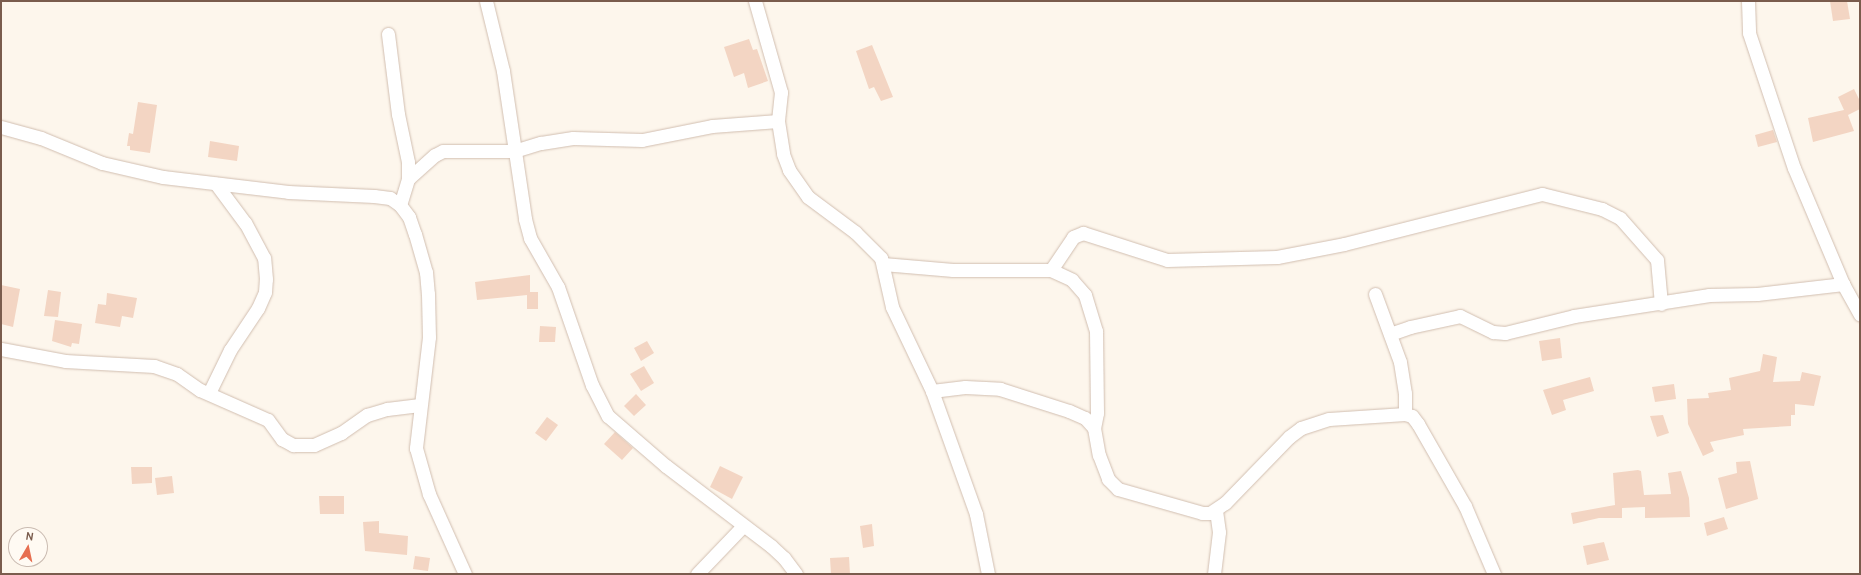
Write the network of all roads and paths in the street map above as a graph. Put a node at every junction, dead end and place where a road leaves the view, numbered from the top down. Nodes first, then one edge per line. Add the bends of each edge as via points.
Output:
1 (486, 1) edge
2 (755, 1) edge
3 (1748, 1) edge
4 (388, 34) dead end
5 (778, 121) junction
6 (1, 127) edge
7 (514, 151) junction
8 (408, 179) junction
9 (216, 184) junction
10 (400, 205) junction
11 (883, 264) junction
12 (1051, 270) junction
13 (1843, 284) junction
14 (1375, 294) dead end
15 (1661, 304) junction
16 (1860, 315) edge
17 (1390, 334) junction
18 (1, 350) edge
19 (932, 391) junction
20 (209, 393) junction
21 (420, 405) junction
22 (1405, 414) junction
23 (1094, 428) junction
24 (1216, 510) junction
25 (743, 526) junction
26 (465, 574) edge
27 (696, 574) edge
28 (796, 574) edge
29 (988, 574) edge
30 (1214, 574) edge
31 (1494, 574) edge

1 - 7 street via 503,71
2 - 5 street via 781,92
3 - 13 street via 1751,41 1794,168
4 - 8 street
5 - 7 street via 712,126 642,140 559,139
5 - 11 street via 783,154 797,184 808,197 855,232 876,252
6 - 9 street via 41,138 102,164 163,177
7 - 8 street via 443,151
7 - 25 street via 530,238 558,287 592,385 608,416 666,466
8 - 10 street
9 - 10 street via 288,192 374,196 390,198
9 - 20 street via 245,223 264,258 266,279 265,292 258,308 230,350
10 - 21 street via 409,217 416,234 428,287 429,337
11 - 12 street via 953,270
11 - 19 street via 892,307
12 - 15 street via 1073,237 1083,233 1167,260 1277,258 1344,244 1542,194 1602,209 1620,218 1657,260
12 - 23 street via 1072,280 1085,296 1093,316 1097,350 1097,412
13 - 15 street via 1757,294 1709,295
13 - 16 street
14 - 17 street
15 - 17 street via 1574,316 1505,333 1493,332 1460,316
17 - 22 street via 1400,362 1405,393
18 - 20 street via 65,361 154,366 177,374 200,390
19 - 23 street via 965,387 1000,388 1069,411 1085,418
19 - 29 street via 976,514
20 - 21 street via 268,420 286,442 304,445 326,441 368,415 387,409
21 - 26 street via 416,448 430,494
22 - 24 street via 1370,414 1329,419 1301,428
22 - 31 street via 1412,416 1418,424 1465,506
23 - 24 street via 1099,455 1108,479 1118,489 1202,513
24 - 30 street via 1219,532
25 - 27 street
25 - 28 street via 784,558

